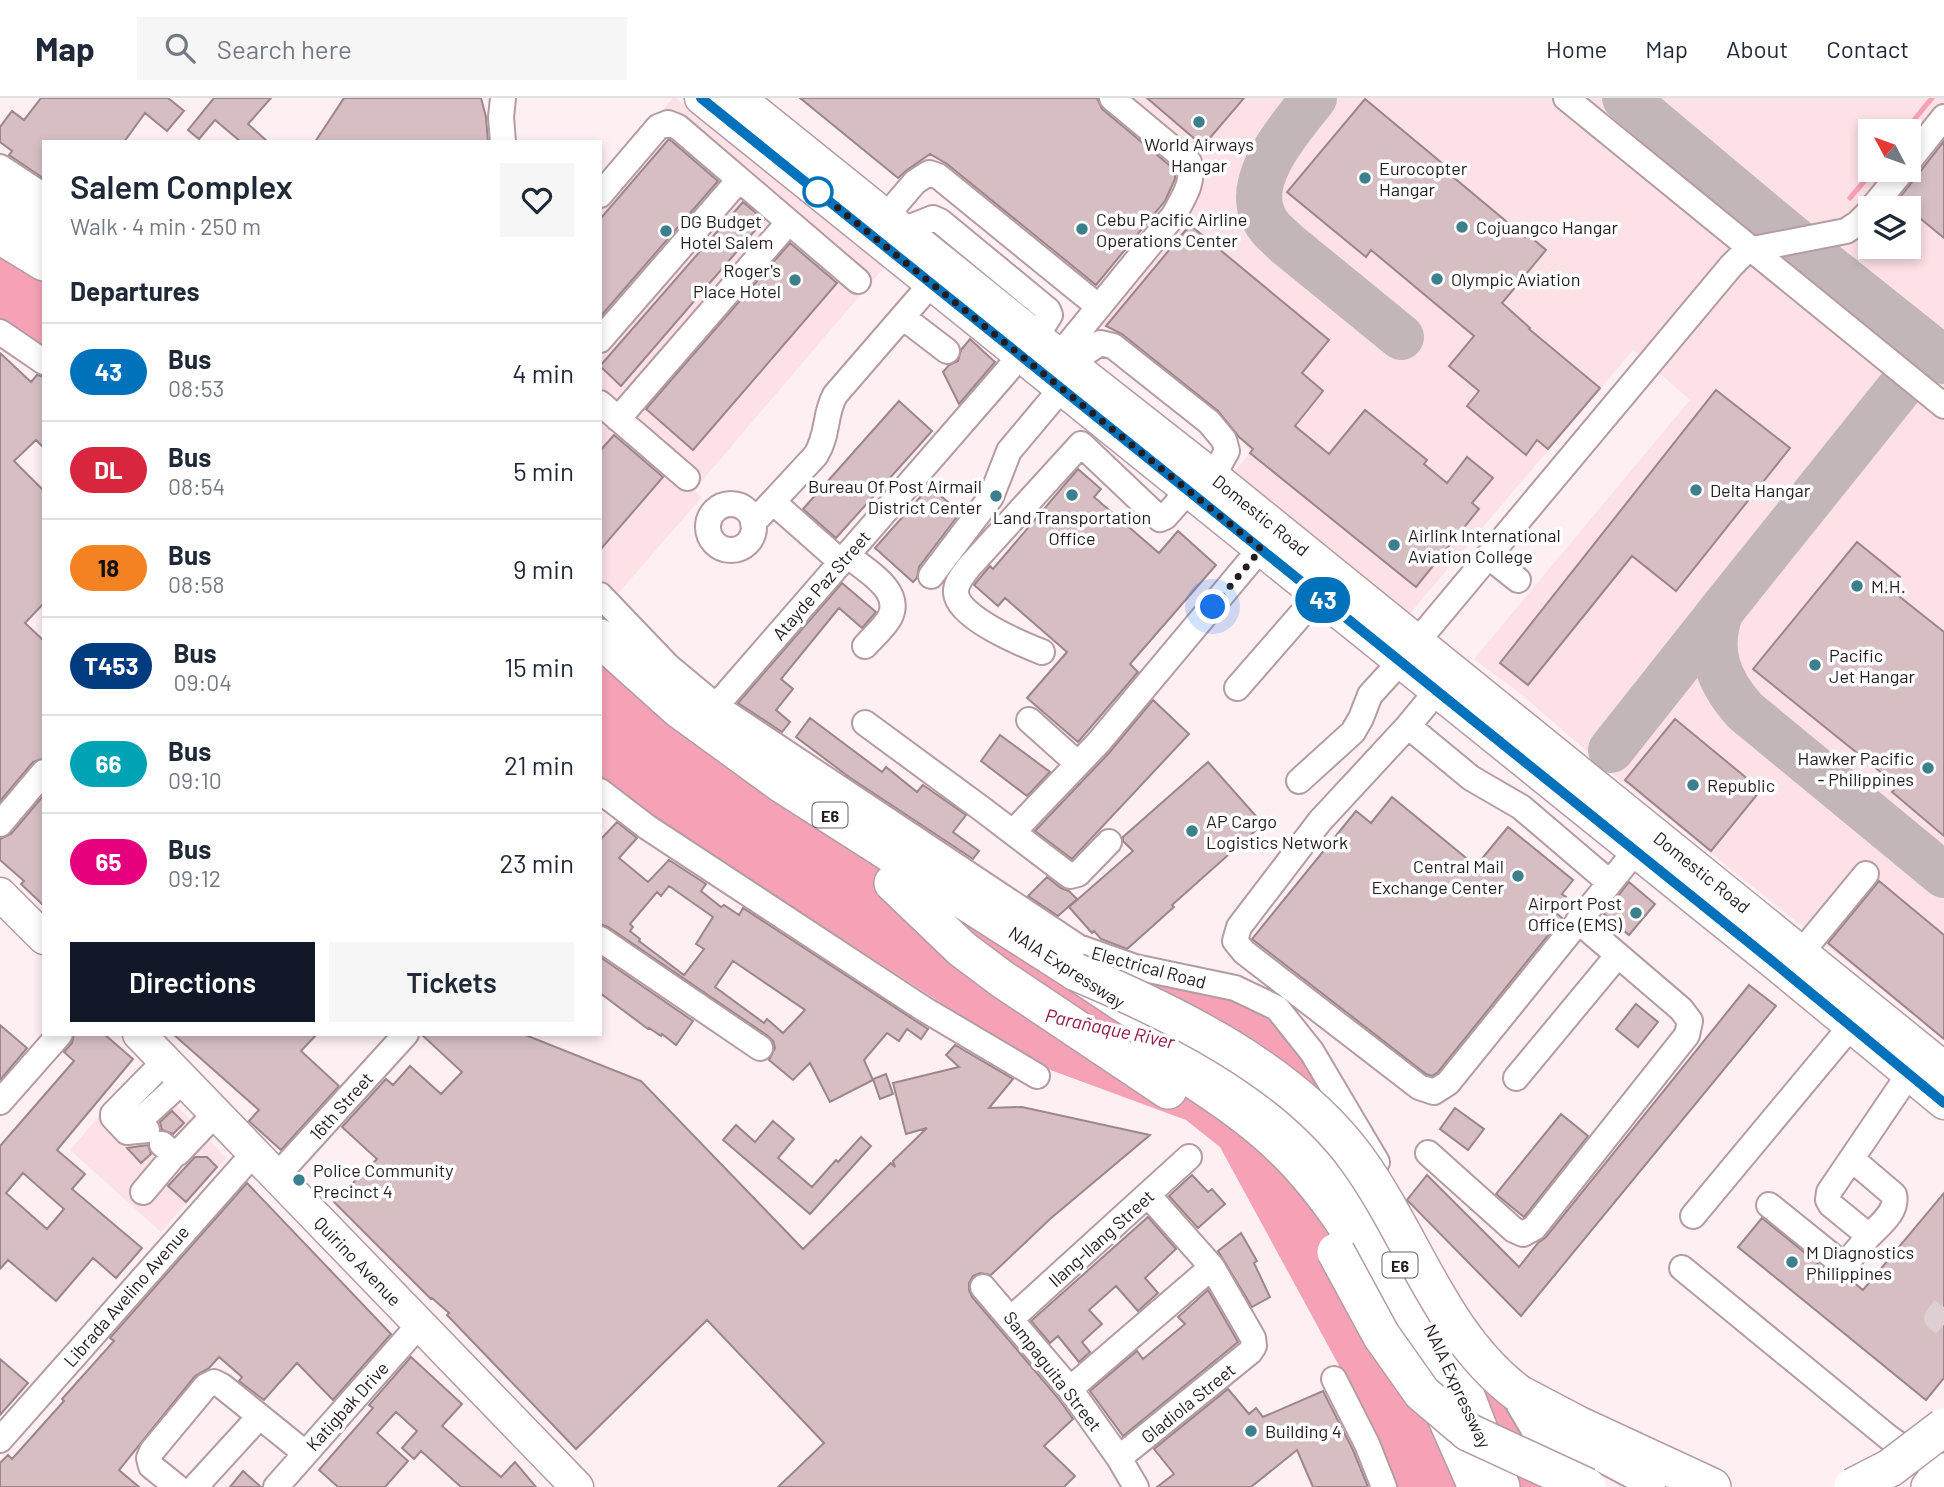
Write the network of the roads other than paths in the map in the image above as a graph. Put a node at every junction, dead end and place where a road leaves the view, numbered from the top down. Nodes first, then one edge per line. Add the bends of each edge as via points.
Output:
1 (701, 98) edge
2 (739, 98) edge
3 (1112, 98) edge
4 (1566, 98) edge
5 (500, 100) edge
6 (1944, 117) edge
7 (503, 140) edge
8 (1922, 145) edge
9 (0, 167) edge
10 (738, 180) junction
11 (1892, 182) edge
12 (602, 193) edge
13 (42, 195) edge
14 (1881, 196) edge
15 (0, 198) edge
16 (789, 223) junction
17 (1858, 223) edge
18 (42, 225) edge
19 (0, 235) edge
20 (888, 238) junction
21 (1753, 249) junction
22 (42, 261) edge
23 (858, 281) dead end
24 (931, 284) junction
25 (1098, 307) junction
26 (904, 318) junction
27 (0, 331) edge
28 (602, 338) edge
29 (947, 351) dead end
30 (42, 361) edge
31 (1048, 362) junction
32 (1944, 406) edge
33 (606, 412) edge
34 (1100, 422) junction
35 (688, 478) dead end
36 (1189, 480) junction
37 (773, 502) junction
38 (753, 523) dead end
39 (1269, 539) junction
40 (1488, 556) junction
41 (844, 559) junction
42 (931, 576) dead end
43 (1518, 580) dead end
44 (1318, 595) junction
45 (602, 597) edge
46 (602, 640) edge
47 (865, 646) dead end
48 (1042, 652) dead end
49 (1408, 652) junction
50 (602, 672) edge
51 (1237, 688) dead end
52 (1437, 692) junction
53 (716, 706) junction
54 (1028, 720) dead end
55 (865, 723) dead end
56 (1408, 726) junction
57 (1078, 764) junction
58 (42, 774) edge
59 (1299, 781) dead end
60 (604, 803) edge
61 (0, 824) edge
62 (1013, 832) junction
63 (1643, 841) junction
64 (1109, 842) dead end
65 (1866, 874) dead end
66 (893, 883) junction
67 (1609, 883) junction
68 (0, 894) edge
69 (1577, 920) junction
70 (42, 933) edge
71 (602, 940) edge
72 (1618, 955) junction
73 (1793, 962) junction
74 (1076, 972) junction
75 (1851, 1026) junction
76 (58, 1036) edge
77 (141, 1036) edge
78 (404, 1036) edge
79 (760, 1048) dead end
80 (1944, 1068) edge
81 (175, 1070) junction
82 (1909, 1074) junction
83 (1037, 1076) dead end
84 (1516, 1078) dead end
85 (0, 1102) edge
86 (1944, 1103) edge
87 (216, 1113) junction
88 (153, 1140) junction
89 (254, 1153) junction
90 (1428, 1153) dead end
91 (1189, 1157) dead end
92 (1853, 1160) junction
93 (276, 1177) junction
94 (143, 1192) dead end
95 (1148, 1195) junction
96 (1769, 1205) dead end
97 (1693, 1216) dead end
98 (1869, 1236) junction
99 (1212, 1267) junction
100 (1682, 1268) dead end
101 (984, 1287) dead end
102 (1012, 1318) junction
103 (419, 1325) junction
104 (1334, 1378) dead end
105 (1070, 1389) junction
106 (259, 1417) junction
107 (1944, 1427) edge
108 (1533, 1429) junction
109 (0, 1440) edge
110 (306, 1453) junction
111 (1119, 1458) junction
112 (1930, 1470) edge
113 (177, 1487) edge
114 (195, 1487) edge
115 (276, 1487) edge
116 (578, 1487) edge
117 (1136, 1487) edge
118 (1384, 1487) edge
119 (1477, 1487) edge
120 (1501, 1487) edge
121 (1556, 1487) edge
122 (1587, 1487) edge
123 (1653, 1487) edge
124 (1712, 1487) edge
125 (1853, 1487) edge

1 - 20 main road, Domestic Road
2 - 20 main road, Domestic Road
3 - 25 street via 1189,162 1192,171 1174,215
4 - 21 street
5 - 7 street
6 - 8 street
9 - 13 street
10 - 12 street via 668,123 658,127
10 - 16 street
10 - 28 street
11 - 14 street
15 - 18 highway
16 - 23 street
16 - 33 street
17 - 21 street via 1846,231
19 - 22 highway
20 - 24 main road, Domestic Road
20 - 25 street via 920,177 929,173
20 - 31 main road, Domestic Road
21 - 32 street
21 - 40 street via 1731,266
24 - 26 street
24 - 31 main road, Domestic Road
25 - 31 street
26 - 29 street
26 - 37 street via 835,395 823,443
27 - 30 street
31 - 34 main road, Domestic Road
31 - 36 street via 1100,343 1113,346 1209,422 1227,450
31 - 41 street, Atayde Paz Street
31 - 42 street via 991,497
33 - 35 street
34 - 36 main road, Domestic Road
34 - 36 main road, Domestic Road
34 - 36 street via 1140,502
34 - 48 street via 968,568 956,590 963,606 983,622
36 - 39 main road, Domestic Road
37 - 38 street
37 - 41 street
39 - 44 main road, Domestic Road
39 - 49 main road, Domestic Road
39 - 57 street
40 - 43 street
40 - 49 street
41 - 47 street via 882,585 894,603 889,619
41 - 53 street, Atayde Paz Street
44 - 49 main road, Domestic Road
44 - 51 street
45 - 53 street, Electrical Road via 668,666
46 - 74 highway, NAIA Expressway / E6 via 679,709 782,784
49 - 52 main road, Domestic Road
49 - 59 street via 1370,695 1353,732
49 - 63 main road, Domestic Road
50 - 66 highway, NAIA Expressway / E6 via 667,729 757,795
52 - 56 street
52 - 63 main road, Domestic Road
53 - 108 street, Electrical Road via 1078,947 1135,967 1235,988 1277,1008 1312,1052
54 - 57 street
55 - 62 street
56 - 67 street via 1471,778 1521,807
56 - 69 street via 1320,821 1239,927 1236,941 1244,952 1419,1087 1434,1092 1448,1083
57 - 62 street
58 - 61 street
60 - 83 street via 924,1009
62 - 64 street via 1070,876 1078,874
63 - 67 street
63 - 73 main road, Domestic Road
65 - 73 street
66 - 119 highway, NAIA Expressway / E6, bridge via 1219,1098 1286,1151 1326,1195 1364,1254
66 - 122 highway, bridge via 962,949 1231,1133 1298,1192 1381,1335 1422,1393 1468,1432
67 - 69 street
68 - 70 main road
69 - 72 street
71 - 79 street
72 - 84 street
72 - 90 street via 1681,1009 1690,1021 1687,1035 1534,1228 1523,1234 1514,1230
73 - 75 main road, Domestic Road
73 - 80 main road, Domestic Road
74 - 120 highway, NAIA Expressway / E6, bridge via 1273,1104 1304,1130 1345,1179 1394,1254 1464,1391
74 - 124 highway, bridge via 1149,1003 1221,1044 1281,1084 1328,1126 1367,1174 1469,1348 1503,1382 1548,1410
75 - 82 main road, Domestic Road
75 - 97 street
76 - 85 street
77 - 81 main road, Quirino Avenue
78 - 93 street, 16th Street
81 - 87 main road, Quirino Avenue
81 - 88 street
82 - 86 main road, Domestic Road
82 - 92 street
87 - 88 street
87 - 89 main road, Quirino Avenue
88 - 94 street
89 - 93 main road, Quirino Avenue
89 - 109 street, Librada Avelino Avenue
91 - 95 street, Ilang-Ilang Street
92 - 98 street via 1828,1200
92 - 98 street via 1896,1201
93 - 103 main road, Quirino Avenue
95 - 99 street
95 - 102 street, Ilang-Ilang Street
96 - 98 street via 1842,1263
99 - 105 street
99 - 111 street, Gladiola Street via 1254,1346
100 - 112 street
101 - 102 street, Sampaguita Street
102 - 105 street, Sampaguita Street
103 - 110 street, Katigbak Drive
103 - 116 main road, Quirino Avenue
104 - 118 street
105 - 111 street, Sampaguita Street
106 - 110 street
106 - 113 street via 222,1386 214,1382 206,1386 149,1458 151,1466
106 - 114 street
107 - 125 highway, bridge via 1890,1468
108 - 121 street, Electrical Road
108 - 123 street
110 - 115 street, Katigbak Drive
111 - 117 street, Sampaguita Street

